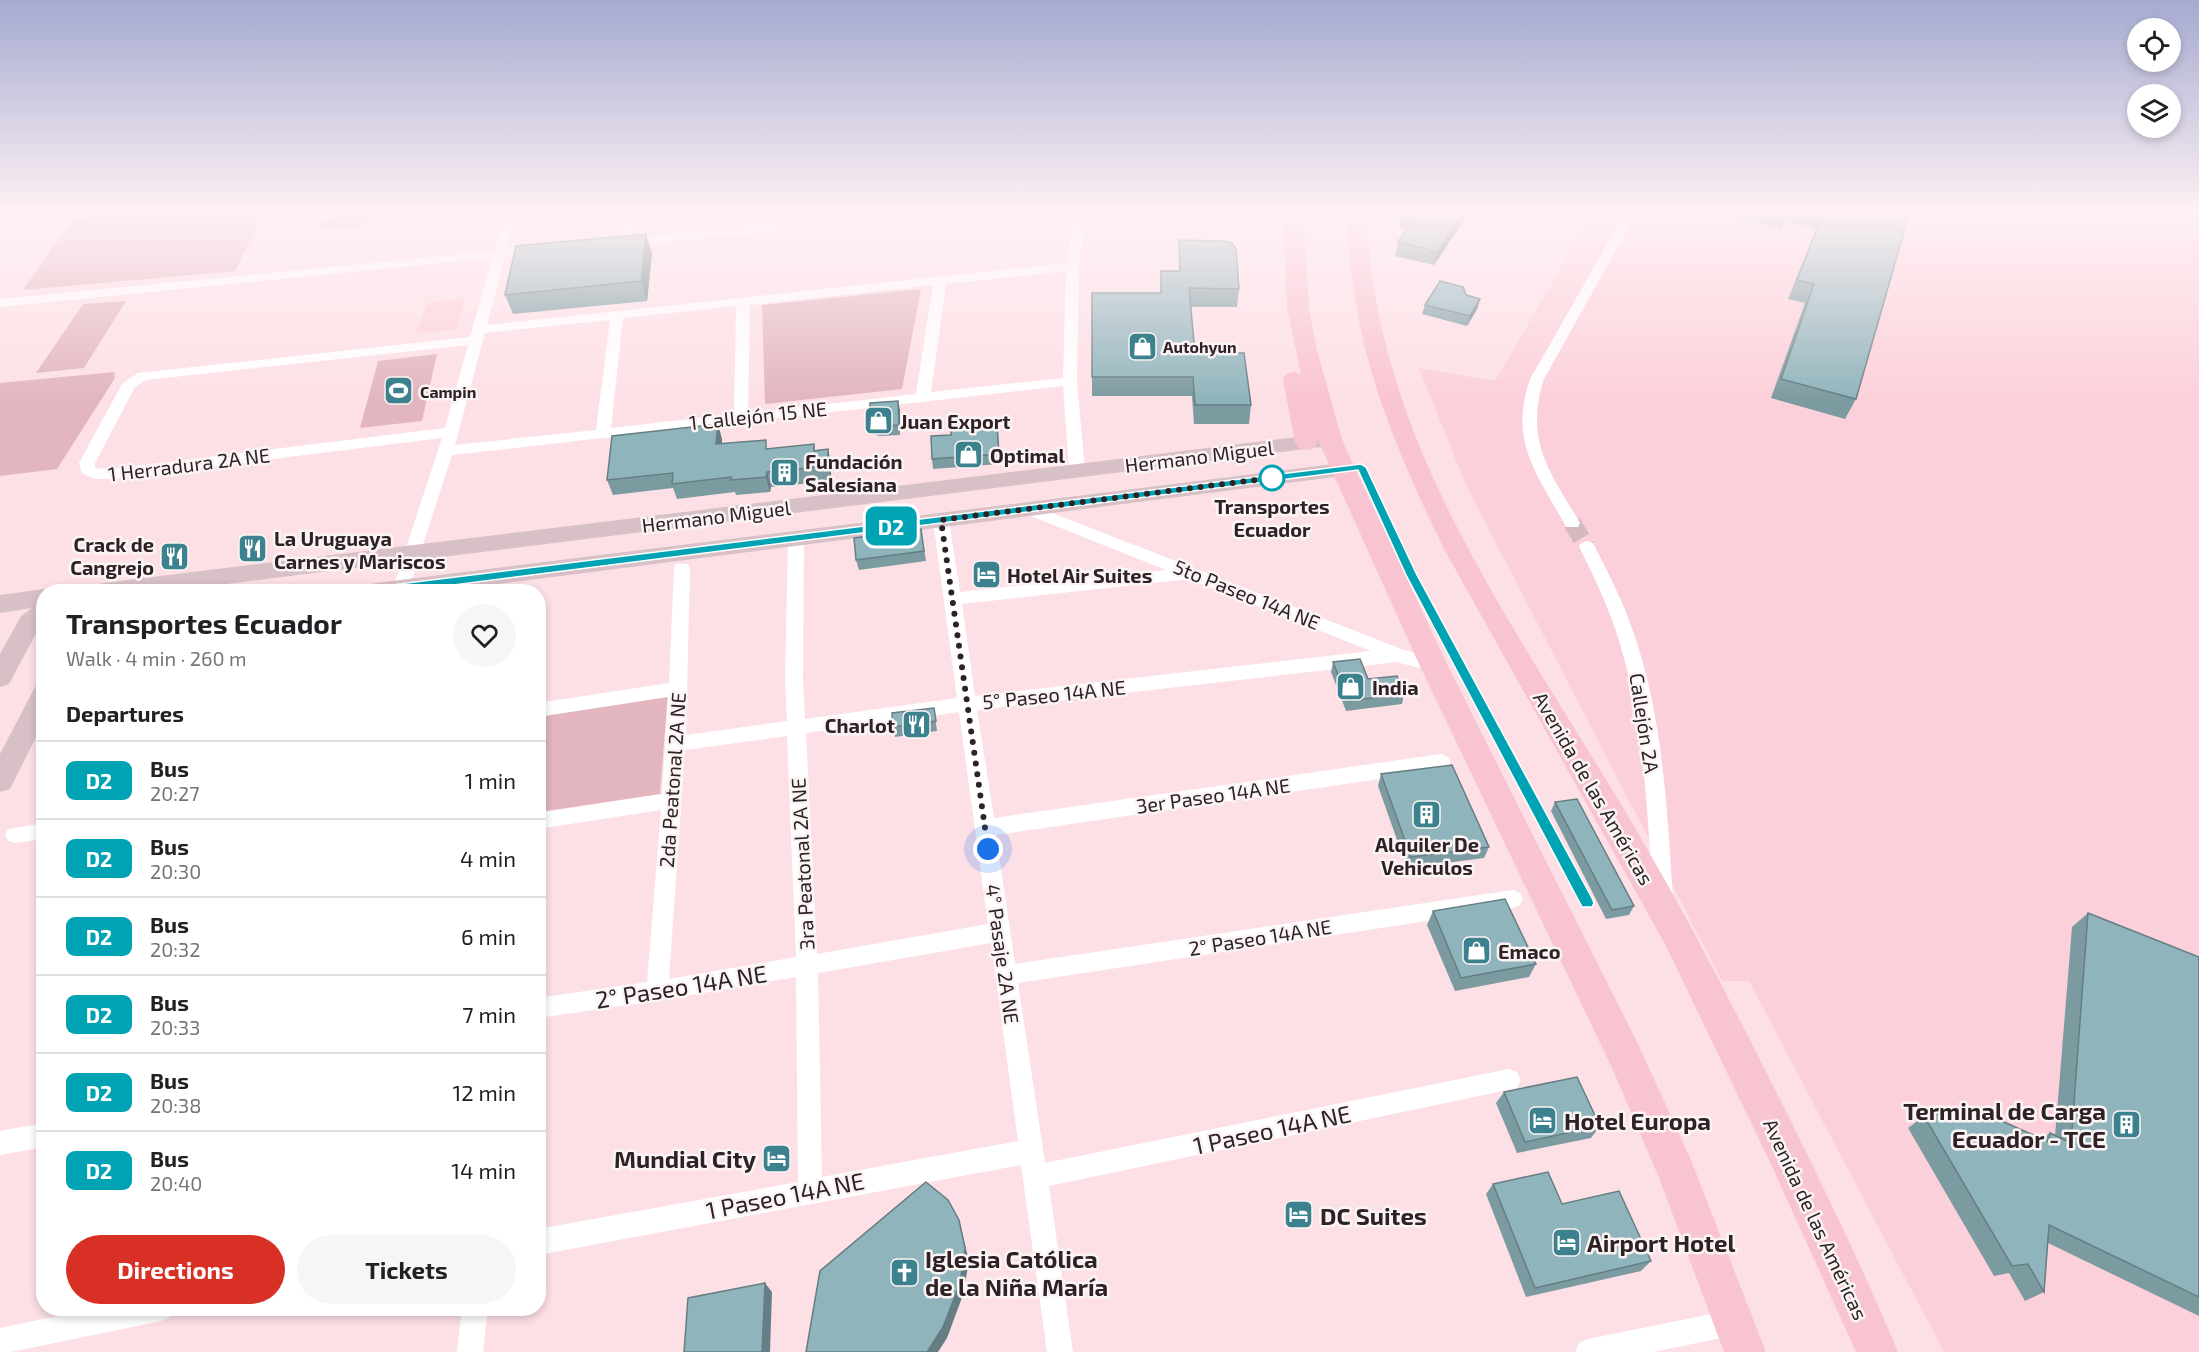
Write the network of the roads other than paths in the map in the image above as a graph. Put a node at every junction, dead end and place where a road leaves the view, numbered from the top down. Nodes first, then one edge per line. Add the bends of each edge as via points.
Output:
1 (294, 274) edge
2 (494, 274) edge
3 (990, 274) edge
4 (1073, 274) edge
5 (1295, 274) edge
6 (1360, 274) edge
7 (1596, 274) edge
8 (940, 279) junction
9 (743, 301) junction
10 (0, 303) edge
11 (617, 315) junction
12 (477, 335) junction
13 (1070, 381) junction
14 (923, 397) junction
15 (741, 417) junction
16 (451, 432) junction
17 (603, 432) junction
18 (446, 451) junction
19 (1326, 451) junction
20 (1077, 471) junction
21 (1029, 509) junction
22 (941, 520) junction
23 (1572, 523) tunnel mouth
24 (796, 538) junction
25 (1587, 547) tunnel mouth
26 (411, 553) junction
27 (682, 568) dead end
28 (1192, 572) junction
29 (160, 584) edge
30 (403, 584) edge
31 (434, 584) edge
32 (36, 599) edge
33 (952, 599) junction
34 (0, 604) edge
35 (36, 618) edge
36 (22, 636) edge
37 (1398, 655) junction
38 (1432, 662) junction
39 (0, 677) edge
40 (678, 689) junction
41 (967, 704) junction
42 (546, 709) edge
43 (36, 710) edge
44 (796, 728) junction
45 (676, 744) junction
46 (1441, 762) dead end
47 (0, 781) edge
48 (670, 801) junction
49 (546, 820) edge
50 (985, 828) junction
51 (36, 832) edge
52 (15, 835) dead end
53 (1513, 899) dead end
54 (1664, 909) junction
55 (1000, 932) junction
56 (807, 966) junction
57 (1006, 975) junction
58 (657, 991) junction
59 (546, 1007) edge
60 (1509, 1080) dead end
61 (36, 1137) edge
62 (0, 1143) edge
63 (1031, 1151) junction
64 (1035, 1177) junction
65 (810, 1190) junction
66 (546, 1240) edge
67 (122, 1316) edge
68 (474, 1316) edge
69 (1740, 1337) edge
70 (0, 1341) edge
71 (470, 1352) edge
72 (1060, 1352) edge
73 (1588, 1352) edge
74 (1877, 1352) edge

1 - 10 street
2 - 12 street
3 - 8 street
4 - 13 street
5 - 19 main road via 1298,308 1282,315
6 - 54 main road, Avenida de las Américas via 1378,358 1441,520 1505,638
7 - 23 street via 1530,394 1526,426 1537,460
8 - 9 street
8 - 14 street
9 - 11 street
9 - 15 street
11 - 12 street
11 - 17 street
12 - 16 street
12 - 16 street, 1 Herradura 2A NE via 143,376 129,384 87,463 87,470 111,474
13 - 14 street, 1 Callejón 15 NE
13 - 20 street
14 - 15 street, 1 Callejón 15 NE
15 - 17 street, 1 Callejón 15 NE
16 - 18 street
17 - 18 street, 1 Callejón 15 NE
18 - 26 street
19 - 20 street, Hermano Miguel
19 - 21 street, Hermano Miguel
19 - 38 main road
20 - 26 street, Hermano Miguel
21 - 22 street, Hermano Miguel
21 - 28 street, 5to Paseo 14A NE
22 - 24 street, Hermano Miguel
22 - 33 street, 4° Pasaje 2A NE
24 - 31 street, Hermano Miguel
24 - 44 street, 3ra Peatonal 2A NE
25 - 54 street, Callejón 2A via 1617,607 1642,692 1653,756
26 - 29 street, Hermano Miguel
26 - 30 street
27 - 40 street, 2da Peatonal 2A NE
28 - 33 street
28 - 37 street, 5to Paseo 14A NE
32 - 34 street
33 - 41 street, 4° Pasaje 2A NE
35 - 36 street
36 - 39 street
37 - 38 street, 5to Paseo 14A NE
37 - 41 street, 5° Paseo 14A NE
38 - 69 main road via 1625,1056 1677,1174
40 - 42 street
40 - 45 street, 2da Peatonal 2A NE
41 - 44 street, 5° Paseo 14A NE
41 - 50 street, 4° Pasaje 2A NE
43 - 47 street
44 - 45 street, 5° Paseo 14A NE
44 - 56 street, 3ra Peatonal 2A NE
45 - 48 street, 2da Peatonal 2A NE
46 - 50 street, 3er Paseo 14A NE
48 - 49 street
48 - 58 street, 2da Peatonal 2A NE
50 - 55 street, 4° Pasaje 2A NE
51 - 52 street
53 - 57 street, 2° Paseo 14A NE
54 - 74 main road, Avenida de las Américas via 1762,1102
55 - 56 street, 2° Paseo 14A NE
55 - 57 street, 4° Pasaje 2A NE
56 - 58 street, 2° Paseo 14A NE
56 - 65 street, 3ra Peatonal 2A NE
57 - 63 street, 4° Pasaje 2A NE
58 - 59 street, 2° Paseo 14A NE
60 - 64 street, 1 Paseo 14A NE
61 - 62 street
63 - 64 street, 4° Pasaje 2A NE
63 - 65 street, 1 Paseo 14A NE
64 - 72 street, 4° Pasaje 2A NE
65 - 66 street, 1 Paseo 14A NE
67 - 70 street
68 - 71 street
69 - 73 street

